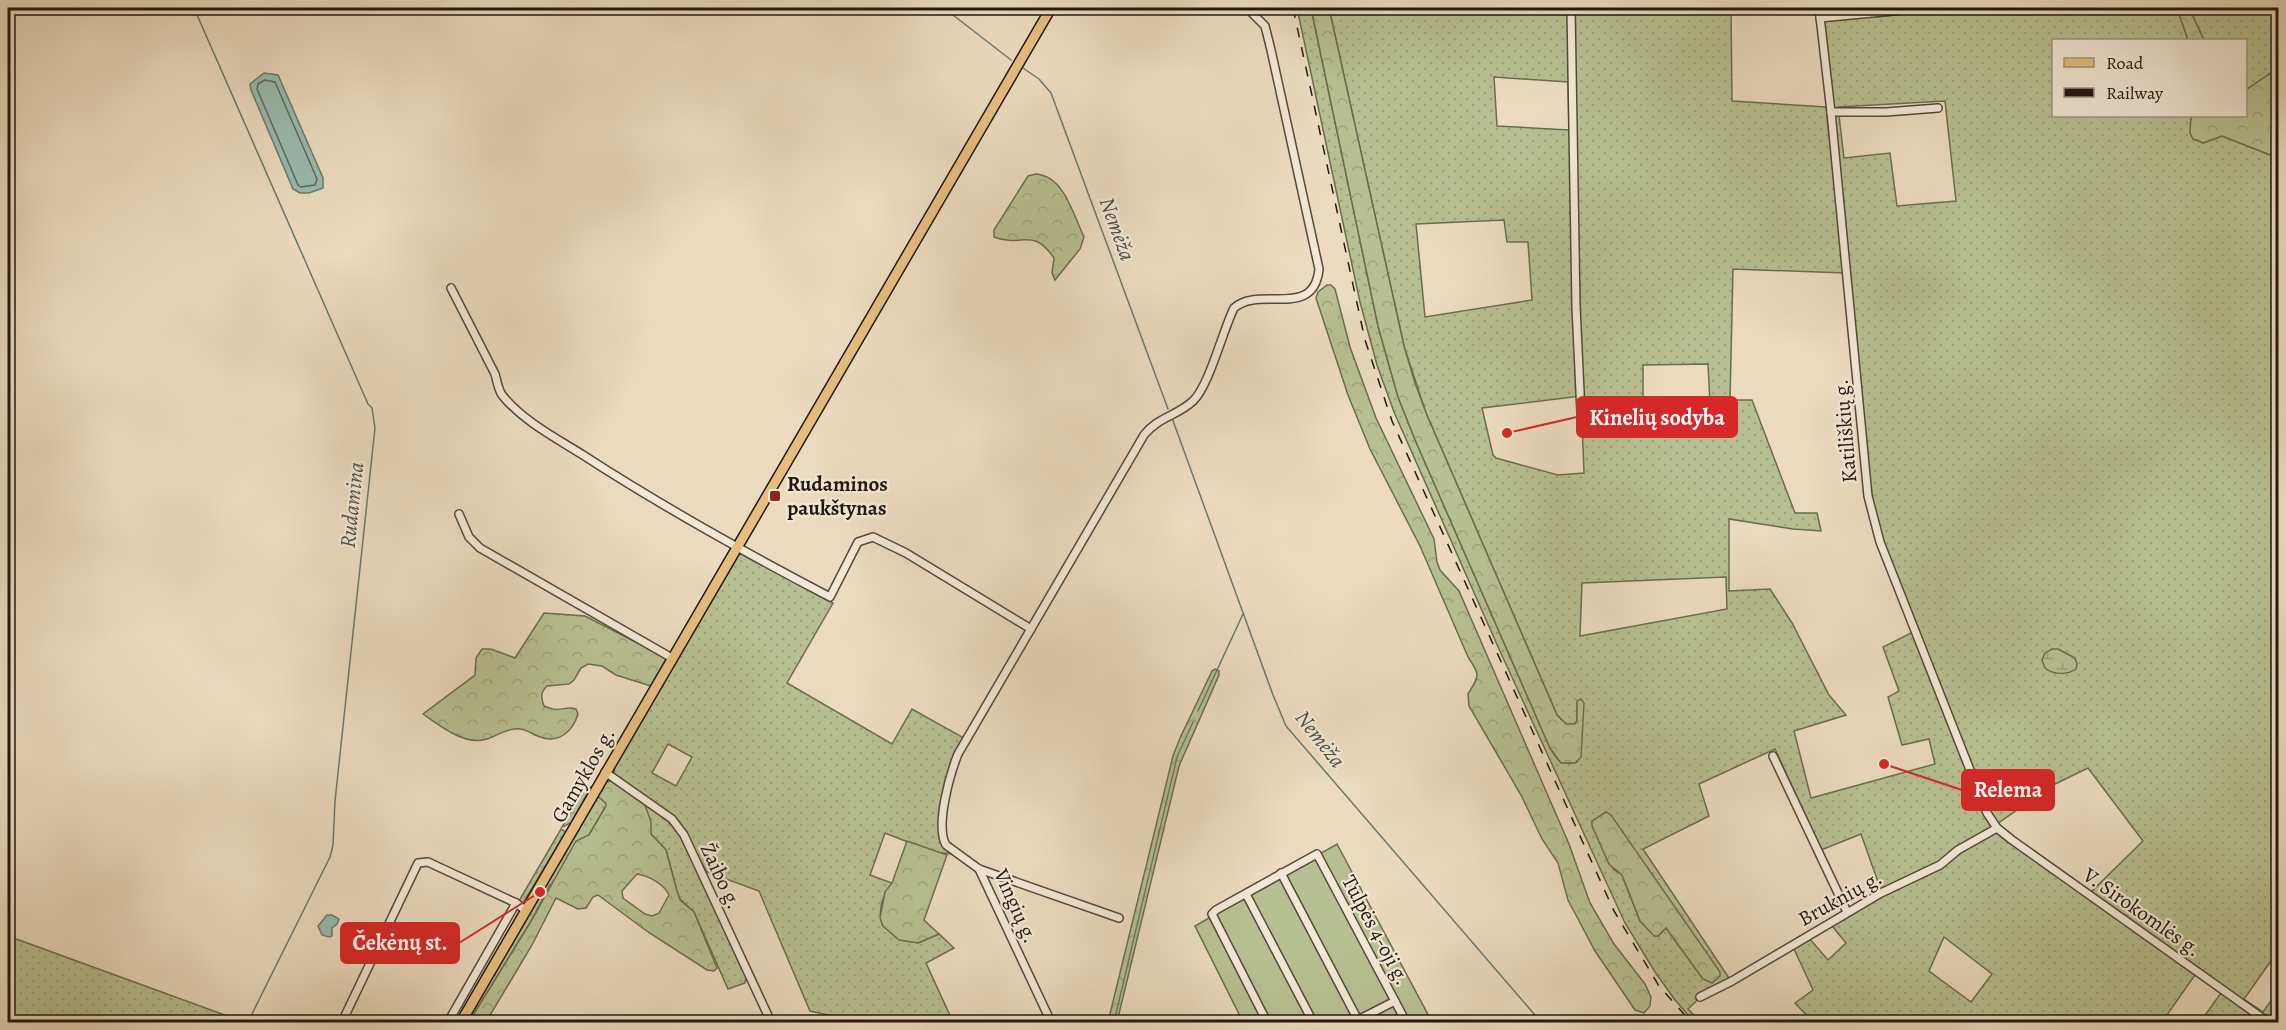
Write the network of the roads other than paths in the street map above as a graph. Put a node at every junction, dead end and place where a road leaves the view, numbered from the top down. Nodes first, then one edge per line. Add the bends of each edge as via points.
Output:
1 (1051, 8) edge
2 (1247, 8) edge
3 (1571, 8) edge
4 (1819, 8) edge
5 (1924, 8) edge
6 (1820, 18) junction
7 (1938, 108) dead end
8 (1831, 112) junction
9 (451, 288) dead end
10 (1581, 413) dead end
11 (459, 514) dead end
12 (736, 547) junction
13 (1031, 629) junction
14 (672, 658) junction
15 (1773, 756) dead end
16 (605, 772) junction
17 (1997, 828) junction
18 (979, 869) junction
19 (1281, 873) junction
20 (1246, 894) junction
21 (516, 903) junction
22 (525, 910) junction
23 (1847, 912) junction
24 (1119, 918) dead end
25 (1700, 997) dead end
26 (1395, 1001) junction
27 (1357, 1022) edge
28 (342, 1023) edge
29 (448, 1023) edge
30 (461, 1023) edge
31 (771, 1023) edge
32 (1051, 1023) edge
33 (1267, 1023) edge
34 (1313, 1023) edge
35 (1406, 1023) edge
36 (2268, 1023) edge

1 - 12 main road, Gamyklos g.
2 - 13 street via 1265,26 1318,277 1310,292 1298,298 1246,300 1234,308 1198,395 1143,435
3 - 10 street
4 - 6 street, Katiliškių g.
5 - 6 street
6 - 8 street, Katiliškių g.
7 - 8 street
8 - 17 street, Katiliškių g. via 1868,496 1880,542 1987,813
9 - 12 street via 495,374 499,390 509,402 602,467
11 - 14 street via 480,548
12 - 13 street via 830,597 858,542 873,537
12 - 14 main road, Gamyklos g.
13 - 18 street via 952,767 941,825 943,840
14 - 16 main road, Gamyklos g.
15 - 23 street
16 - 22 main road, Gamyklos g.
16 - 31 street, Žaibo g. via 672,819 684,835
17 - 23 street, Bruknių g. via 1940,865
17 - 36 street, V. Sirokomlės g.
18 - 24 street, Vingių g.
18 - 32 street, Vingių g.
19 - 20 street
19 - 26 street, Tulpės 4-oji g. via 1317,854
19 - 27 street
20 - 33 street via 1212,914
20 - 34 street
21 - 22 street
21 - 28 street via 428,862 418,862
21 - 29 street
22 - 30 main road, Gamyklos g.
23 - 25 street, Bruknių g.
26 - 27 street
26 - 35 street, Tulpės 4-oji g.

